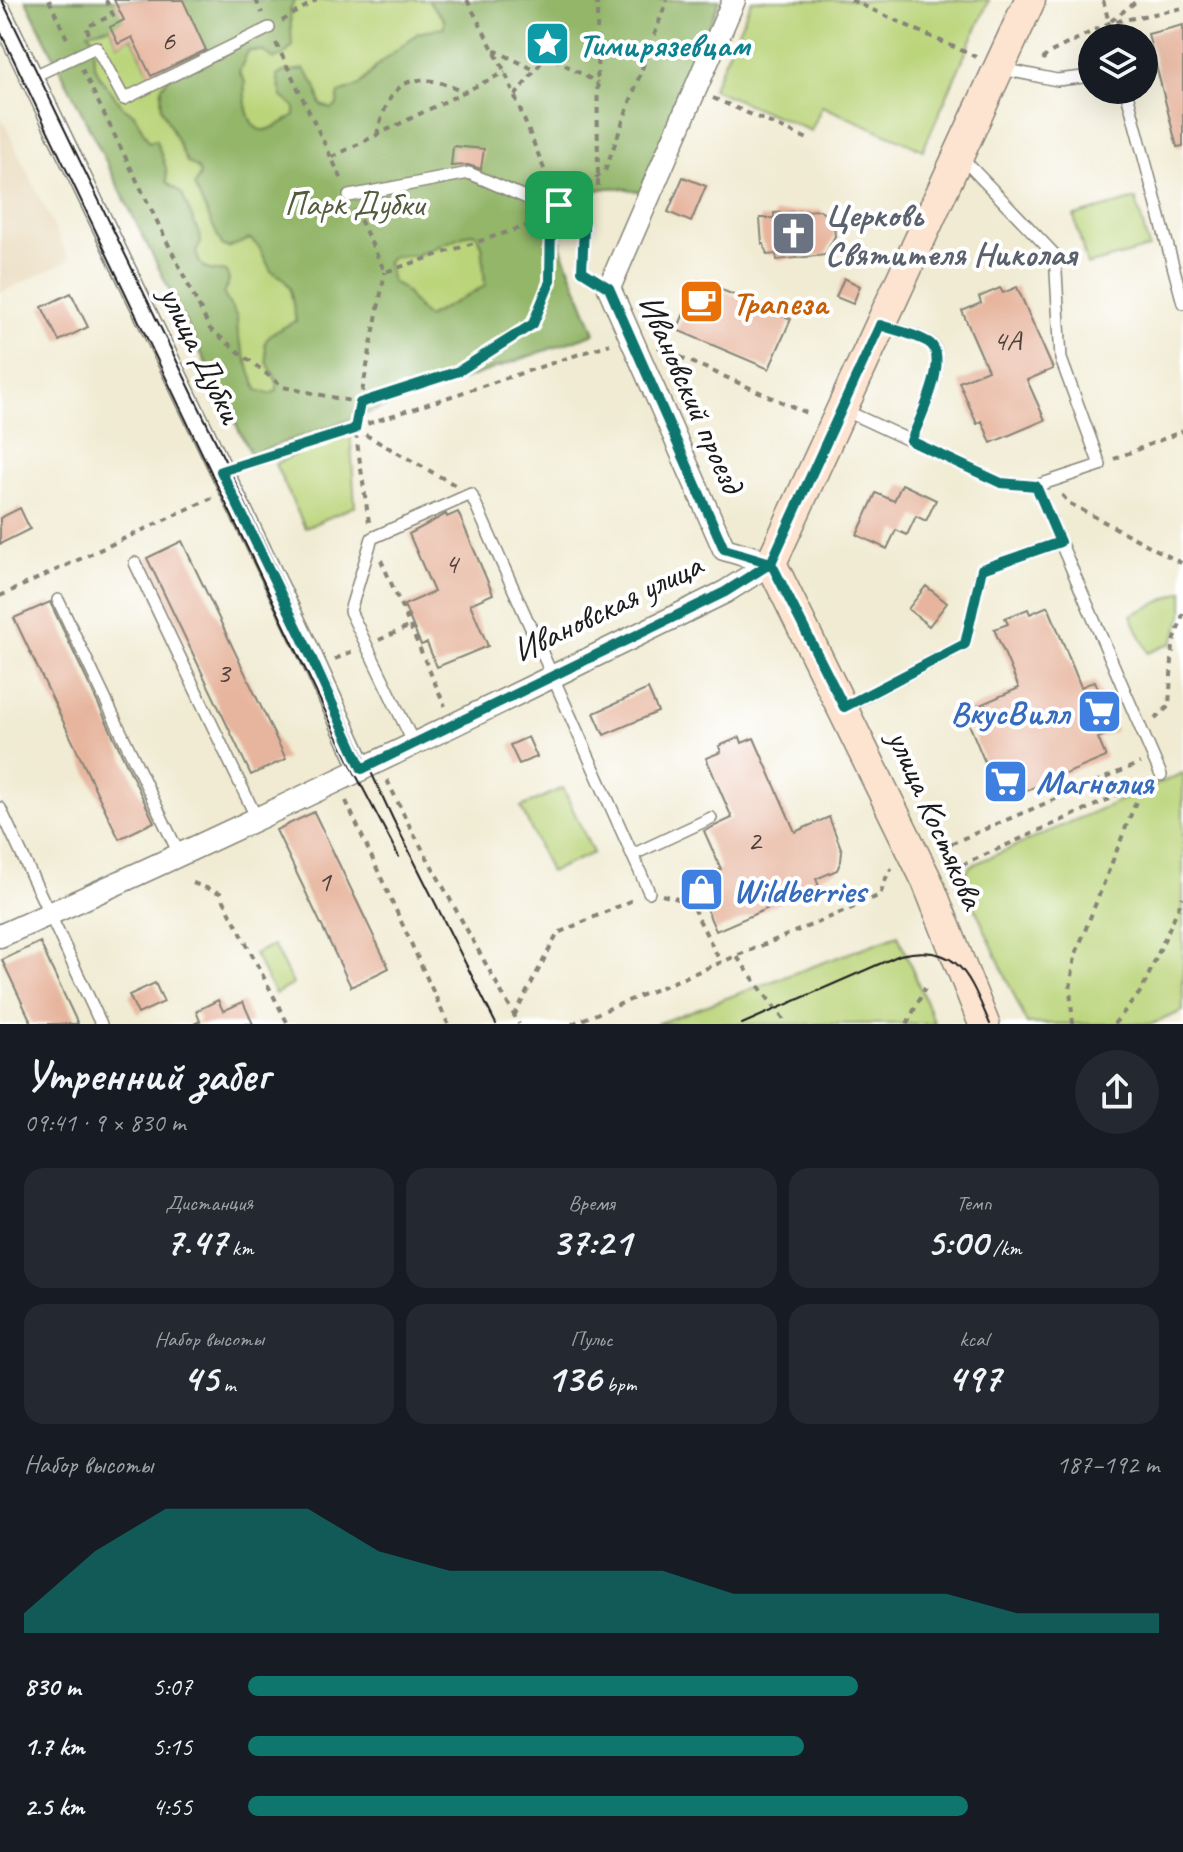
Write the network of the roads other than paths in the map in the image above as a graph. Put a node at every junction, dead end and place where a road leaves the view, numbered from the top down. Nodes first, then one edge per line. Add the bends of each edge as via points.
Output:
1 (734, 0) edge
2 (1030, 0) edge
3 (0, 12) edge
4 (269, 28) road end
5 (998, 68) junction
6 (32, 77) junction
7 (1078, 78) edge
8 (1130, 104) edge
9 (959, 154) junction
10 (349, 196) dead end
11 (609, 288) junction
12 (1183, 303) edge
13 (880, 325) junction
14 (831, 414) junction
15 (911, 441) junction
16 (1036, 486) junction
17 (1060, 542) junction
18 (135, 563) dead end
19 (771, 563) junction
20 (58, 600) dead end
21 (553, 676) junction
22 (844, 707) junction
23 (414, 744) junction
24 (362, 769) junction
25 (1161, 775) road end
26 (0, 808) edge
27 (711, 818) dead end
28 (257, 820) junction
29 (632, 855) junction
30 (180, 857) junction
31 (649, 892) road end
32 (50, 914) junction
33 (0, 936) edge
34 (101, 1024) edge
35 (984, 1024) edge

1 - 11 street, Ивановский проезд
2 - 5 street
3 - 6 street, улица Дубки
4 - 6 lane via 124,99 96,47
5 - 7 lane via 1057,80
5 - 9 street
6 - 24 street, улица Дубки
8 - 12 lane
9 - 13 street
9 - 16 lane via 1055,255 1061,359 1100,465
10 - 11 lane via 469,173 556,208 584,227 582,271
11 - 19 street, Ивановский проезд via 724,549
13 - 14 street
13 - 15 lane via 931,343 938,353 938,368
14 - 15 lane
14 - 19 street
15 - 16 lane via 1001,483
16 - 17 lane
17 - 22 lane via 982,569 965,644
17 - 25 lane
18 - 28 lane
19 - 21 street, Ивановская улица via 725,592
19 - 22 street, улица Костякова
20 - 30 lane
21 - 23 street, Ивановская улица
21 - 23 lane via 471,494 372,538 350,611
21 - 29 lane
22 - 35 street, улица Костякова via 927,881
23 - 24 street, Ивановская улица
24 - 28 street, Ивановская улица
26 - 32 lane
27 - 29 lane
28 - 30 street, Ивановская улица
29 - 31 lane
30 - 32 street, Ивановская улица
32 - 33 street, Ивановская улица
32 - 34 lane

